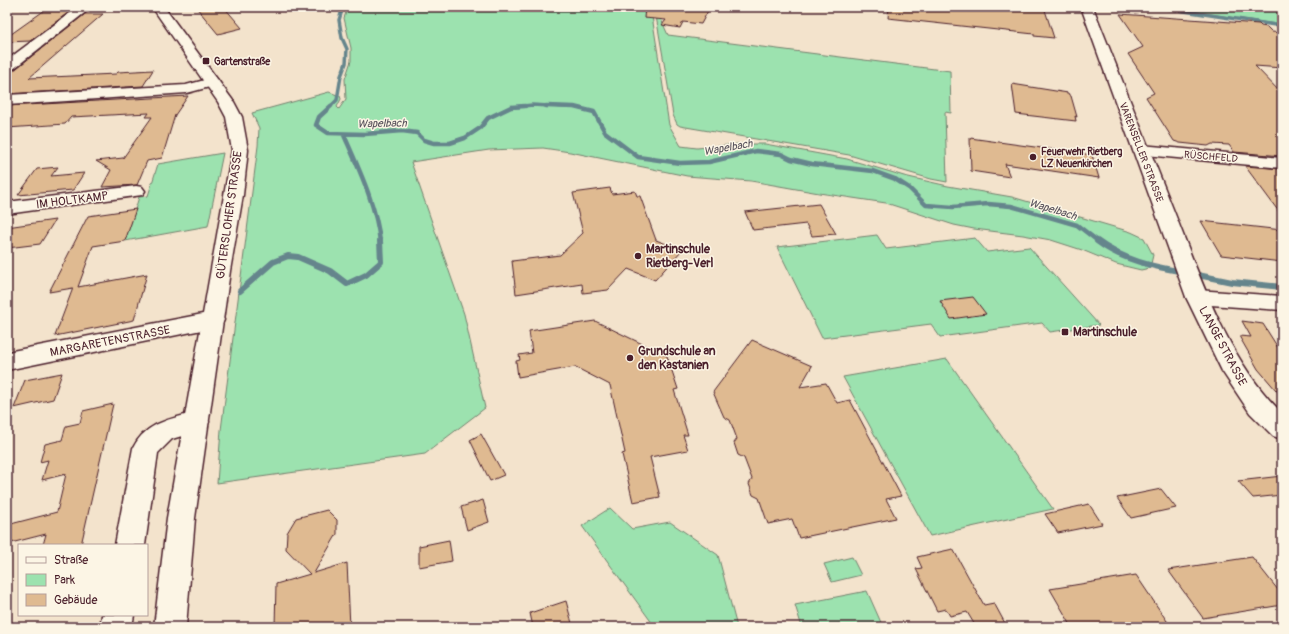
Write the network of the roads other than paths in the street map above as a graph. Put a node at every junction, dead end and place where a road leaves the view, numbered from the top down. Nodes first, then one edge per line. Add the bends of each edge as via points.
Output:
1 (86, 7) edge
2 (158, 7) edge
3 (1087, 7) edge
4 (7, 67) edge
5 (212, 82) junction
6 (7, 100) edge
7 (1141, 150) junction
8 (1282, 163) edge
9 (136, 191) dead end
10 (7, 208) edge
11 (1195, 292) junction
12 (1282, 303) edge
13 (213, 320) junction
14 (7, 361) edge
15 (196, 422) junction
16 (1282, 429) edge
17 (130, 544) edge
18 (118, 616) edge
19 (116, 627) edge
20 (170, 627) edge

1 - 4 main road
2 - 5 main road, GÜTERSLOHER STRASSE
3 - 7 main road, VARENSELLER STRASSE
5 - 6 main road via 187,89
5 - 13 main road, GÜTERSLOHER STRASSE via 234,117 240,150
7 - 8 main road, RÜSCHFELD
7 - 11 main road, VARENSELLER STRASSE
9 - 10 main road, IM HOLTKAMP
11 - 12 main road
11 - 16 main road, LANGE STRASSE via 1230,365 1259,406
13 - 14 main road, MARGARETENSTRASSE
13 - 15 main road, GÜTERSLOHER STRASSE
15 - 17 main road via 164,431 146,448
15 - 20 main road, GÜTERSLOHER STRASSE via 181,518
18 - 19 main road

